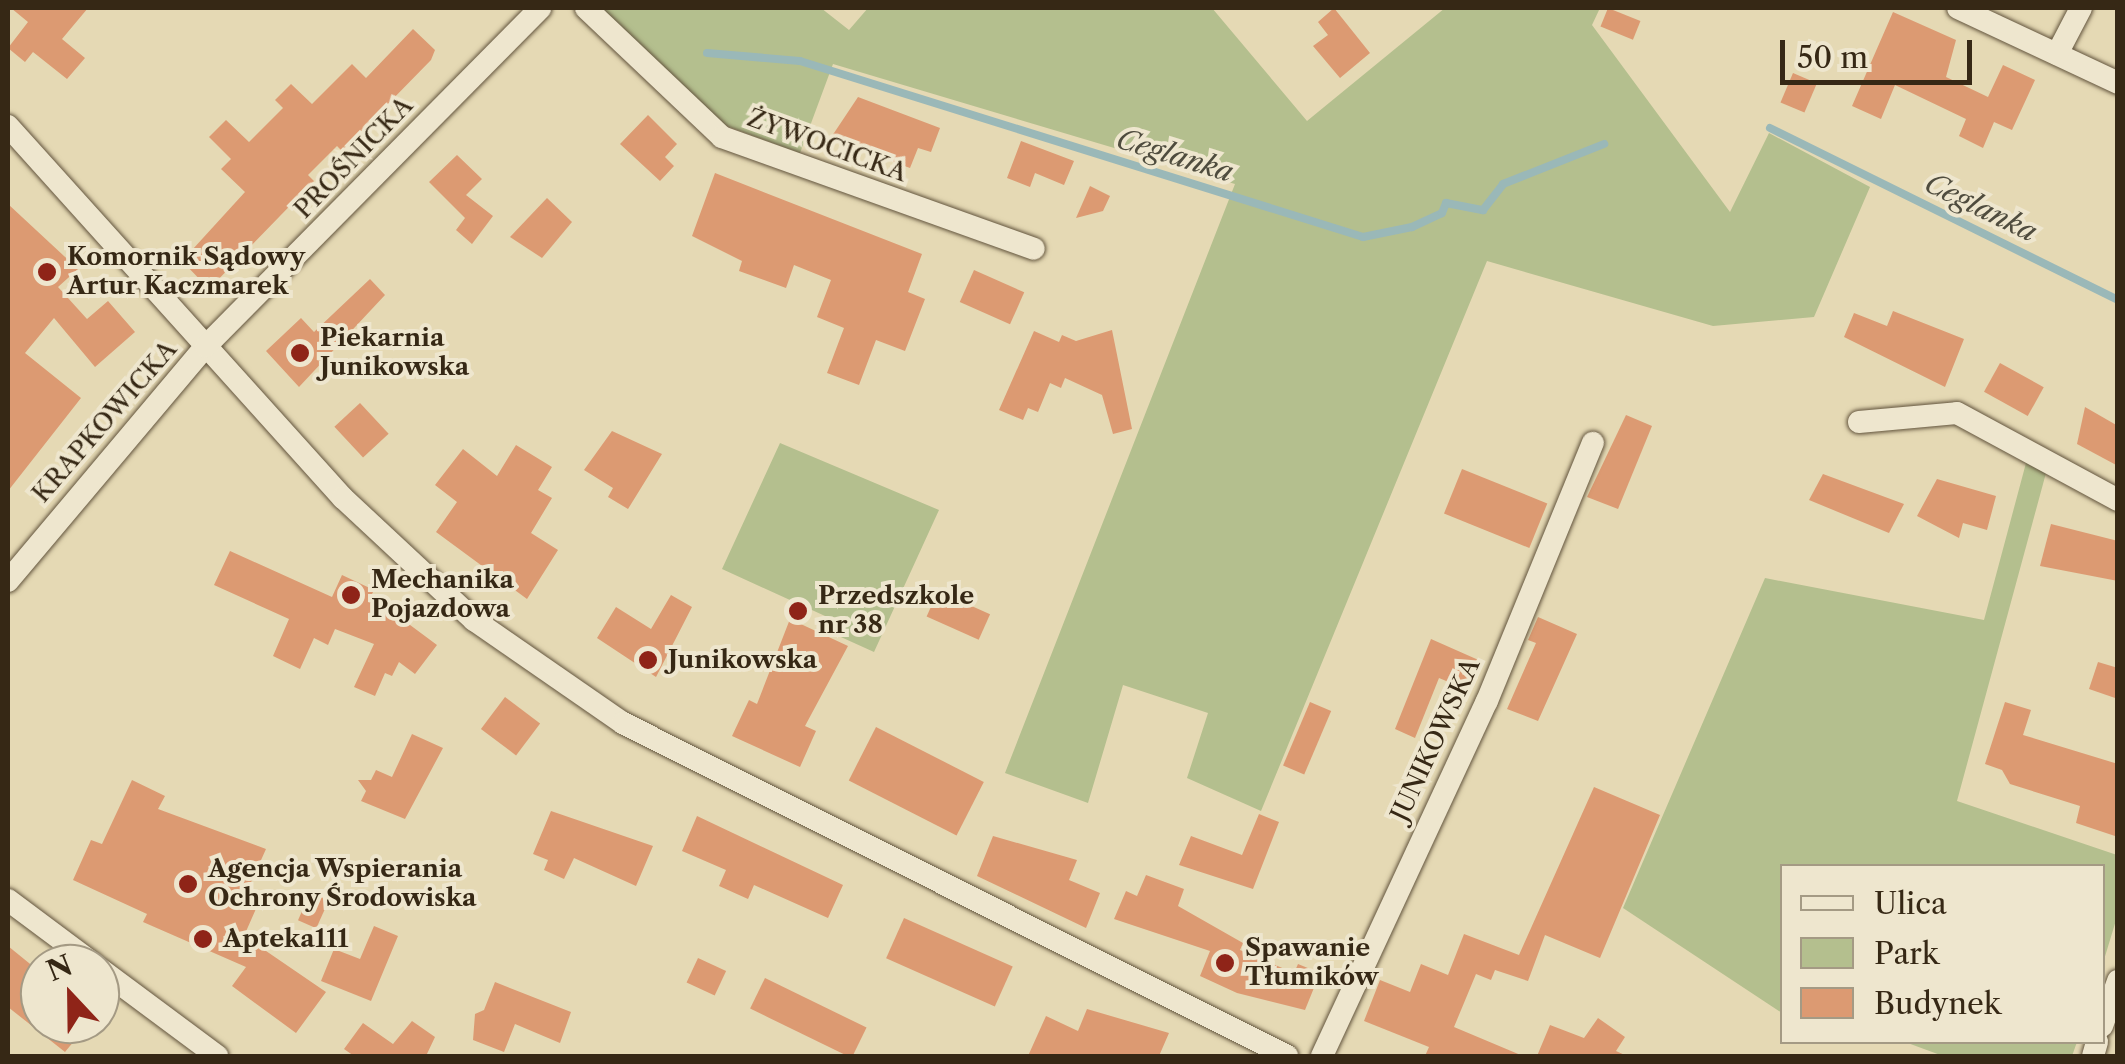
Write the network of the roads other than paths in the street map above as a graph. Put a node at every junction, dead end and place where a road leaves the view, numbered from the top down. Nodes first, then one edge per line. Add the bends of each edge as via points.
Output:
1 (540, 8) edge
2 (586, 8) edge
3 (1958, 8) edge
4 (2081, 8) edge
5 (2057, 54) junction
6 (2118, 83) edge
7 (8, 126) edge
8 (1034, 249) dead end
9 (206, 346) junction
10 (1859, 422) dead end
11 (1593, 443) dead end
12 (2118, 500) edge
13 (8, 581) edge
14 (8, 900) edge
15 (67, 944) edge
16 (2118, 982) edge
17 (120, 984) edge
18 (2105, 1019) edge
19 (217, 1056) edge
20 (1287, 1056) edge
21 (1322, 1056) edge

1 - 9 street, PROŚNICKA
2 - 8 street, ŻYWOCICKA via 722,137
3 - 5 street
4 - 5 street
5 - 6 street
7 - 9 street
9 - 13 street, KRAPKOWICKA
9 - 20 street via 428,582 600,709 1019,928
10 - 12 street via 1957,413
11 - 21 street, JUNIKOWSKA via 1487,701
14 - 15 street
16 - 18 street
17 - 19 street

